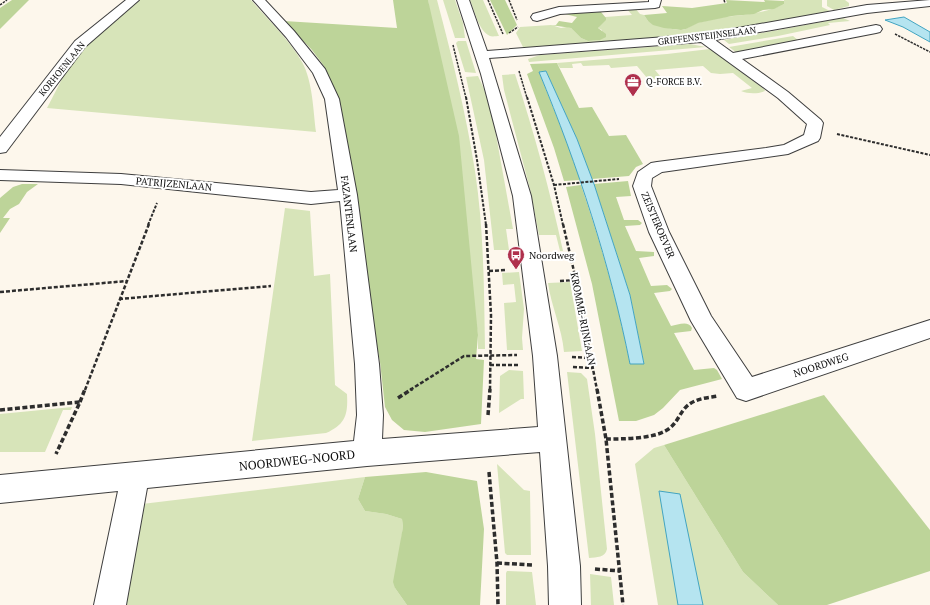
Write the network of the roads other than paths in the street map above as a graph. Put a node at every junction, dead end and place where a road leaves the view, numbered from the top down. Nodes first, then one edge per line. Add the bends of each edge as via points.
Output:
1 (133, 0) edge
2 (259, 0) edge
3 (463, 0) edge
4 (654, 0) edge
5 (852, 0) edge
6 (930, 2) edge
7 (867, 9) junction
8 (537, 17) dead end
9 (876, 29) dead end
10 (704, 38) junction
11 (482, 55) junction
12 (730, 57) junction
13 (0, 148) edge
14 (0, 176) edge
15 (348, 195) junction
16 (930, 329) edge
17 (746, 390) joint
18 (552, 439) junction
19 (367, 453) junction
20 (135, 476) junction
21 (0, 489) edge
22 (110, 605) edge
23 (565, 605) edge

1 - 13 street, KORHOENLAAN via 80,44
2 - 15 street, FAZANTENLAAN via 320,72 332,99
3 - 11 street
4 - 8 street via 655,5 559,11
5 - 7 street
6 - 7 street, GRIFFENSTEIJNSELAAN
7 - 10 street, GRIFFENSTEIJNSELAAN
9 - 12 street
10 - 11 street, GRIFFENSTEIJNSELAAN
10 - 12 street
11 - 18 street via 522,196 545,356
12 - 17 street, ZEISTEROEVER via 783,95 815,123 812,138 788,149 657,167 644,176 642,186 660,232 702,321
14 - 15 street, PATRIJZENLAAN via 121,179 311,198
15 - 19 street, FAZANTENLAAN via 367,364 370,415
16 - 17 street, NOORDWEG
18 - 19 street, NOORDWEG-NOORD
18 - 23 street via 564,566
19 - 20 street, NOORDWEG-NOORD
20 - 21 street, NOORDWEG-NOORD
20 - 22 street

